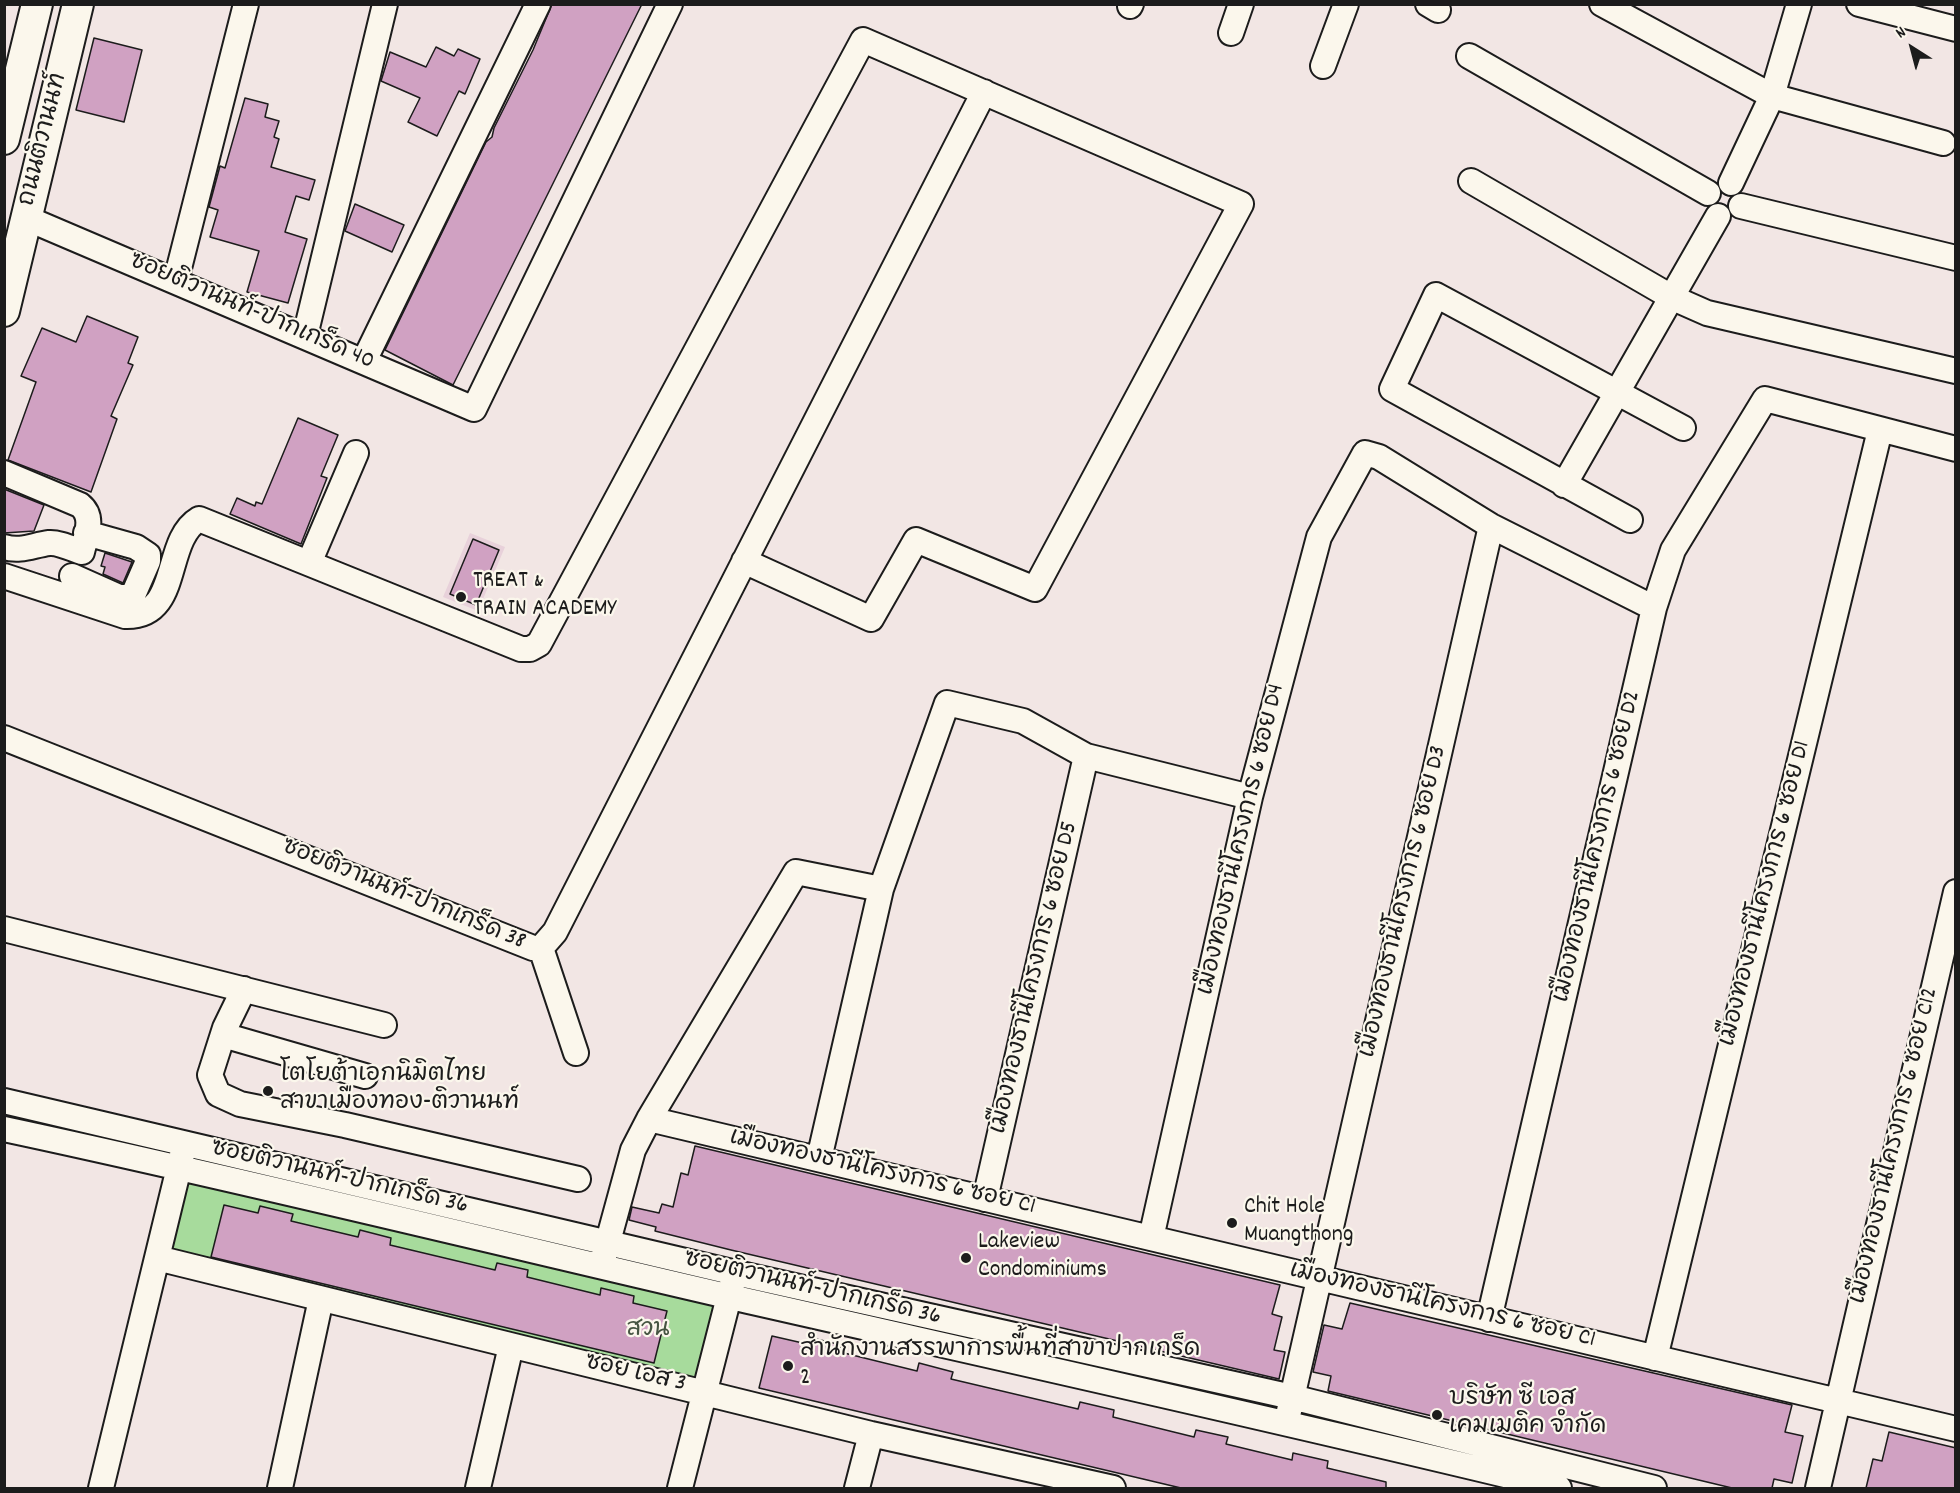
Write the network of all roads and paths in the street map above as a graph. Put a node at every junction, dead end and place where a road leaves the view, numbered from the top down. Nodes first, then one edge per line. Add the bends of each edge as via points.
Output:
1 (37, 4) edge
2 (78, 4) edge
3 (246, 4) edge
4 (385, 4) edge
5 (538, 4) edge
6 (670, 4) edge
7 (1241, 4) edge
8 (1346, 4) edge
9 (1602, 4) edge
10 (1799, 4) edge
11 (1859, 4) edge
12 (1956, 29) edge
13 (1230, 33) dead end
14 (1469, 56) dead end
15 (1323, 66) dead end
16 (984, 92) junction
17 (1772, 96) junction
18 (4, 139) edge
19 (1943, 143) dead end
20 (1471, 181) dead end
21 (1731, 183) junction
22 (1708, 193) junction
23 (1741, 206) junction
24 (1718, 216) junction
25 (26, 218) junction
26 (1956, 258) edge
27 (10, 259) edge
28 (176, 280) junction
29 (1673, 298) junction
30 (4, 311) edge
31 (304, 336) junction
32 (364, 361) junction
33 (1956, 371) edge
34 (1617, 393) junction
35 (1683, 428) dead end
36 (1880, 430) junction
37 (1956, 449) edge
38 (357, 453) dead end
39 (4, 473) edge
40 (1564, 485) junction
41 (1630, 520) dead end
42 (1491, 526) junction
43 (86, 533) junction
44 (4, 547) edge
45 (744, 561) junction
46 (309, 563) junction
47 (4, 576) edge
48 (72, 576) dead end
49 (1654, 608) junction
50 (4, 738) edge
51 (1086, 756) junction
52 (1250, 797) junction
53 (881, 889) junction
54 (1956, 892) edge
55 (4, 929) edge
56 (541, 948) junction
57 (244, 989) junction
58 (384, 1024) dead end
59 (223, 1035) junction
60 (576, 1053) dead end
61 (365, 1076) dead end
62 (4, 1101) edge
63 (42, 1108) junction
64 (649, 1119) junction
65 (4, 1129) edge
66 (35, 1135) junction
67 (182, 1154) junction
68 (819, 1159) junction
69 (578, 1179) dead end
70 (985, 1199) junction
71 (1151, 1238) junction
72 (608, 1242) junction
73 (156, 1258) junction
74 (600, 1266) junction
75 (1319, 1278) junction
76 (732, 1285) junction
77 (321, 1299) junction
78 (1489, 1319) junction
79 (511, 1346) junction
80 (1655, 1358) junction
81 (704, 1392) junction
82 (1292, 1396) junction
83 (1836, 1401) junction
84 (1286, 1422) junction
85 (1956, 1429) edge
86 (871, 1434) junction
87 (1046, 1481) edge
88 (101, 1488) edge
89 (280, 1488) edge
90 (478, 1488) edge
91 (680, 1488) edge
92 (857, 1488) edge
93 (1113, 1488) edge
94 (1559, 1488) edge
95 (1654, 1488) edge
96 (1818, 1488) edge

1 - 18 main road, ถนนติวานนท์
2 - 25 main road, ถนนติวานนท์
3 - 28 street
4 - 31 street
5 - 32 street
6 - 32 street, ซอยติวานนท์-ปากเกร็ด 40 via 474,409
7 - 13 street
8 - 15 street
9 - 17 street
10 - 17 street
11 - 12 street
14 - 22 street
16 - 45 street, ซอยติวานนท์-ปากเกร็ด 38
16 - 45 street via 1241,204 1035,589 916,540 871,619
16 - 46 street via 863,40 539,644 521,648
17 - 19 street
17 - 21 street
20 - 29 street
21 - 22 street via 1717,183
21 - 23 street via 1741,192
22 - 24 street via 1708,207
23 - 24 street via 1731,216
23 - 26 street
24 - 29 street
25 - 27 main road, ถนนติวานนท์
25 - 28 street, ซอยติวานนท์-ปากเกร็ด 40
27 - 30 main road, ถนนติวานนท์
28 - 31 street, ซอยติวานนท์-ปากเกร็ด 40
29 - 33 street via 1707,313
29 - 34 street
31 - 32 street, ซอยติวานนท์-ปากเกร็ด 40
34 - 35 street
34 - 40 street
34 - 40 street via 1436,295 1392,389
36 - 37 street
36 - 49 street, เมืองทองธานีโครงการ 6 ซอย D2 via 1765,399 1673,550
36 - 80 street, เมืองทองธานีโครงการ 6 ซอย D1
38 - 46 street
39 - 43 street via 80,505 89,518
40 - 41 street
42 - 49 street
42 - 52 street, เมืองทองธานีโครงการ 6 ซอย D4 via 1379,457 1365,453 1319,537
42 - 75 street, เมืองทองธานีโครงการ 6 ซอย D3
43 - 44 street via 82,552 50,543 35,548
43 - 48 street via 135,547 148,555 148,561 134,593 128,597 119,597
45 - 56 street, ซอยติวานนท์-ปากเกร็ด 38 via 555,932
46 - 47 street via 199,519 186,530 154,608 141,617 125,616
49 - 78 street, เมืองทองธานีโครงการ 6 ซอย D2
50 - 56 street, ซอยติวานนท์-ปากเกร็ด 38 via 532,948
51 - 52 street
51 - 53 street via 1023,721 947,703
51 - 70 street, เมืองทองธานีโครงการ 6 ซอย D5
52 - 71 street, เมืองทองธานีโครงการ 6 ซอย D4
53 - 64 street via 796,872
53 - 68 street
54 - 83 street, เมืองทองธานีโครงการ 6 ซอย C12
55 - 57 street
56 - 60 street
57 - 58 street
57 - 59 street
59 - 61 street
59 - 69 street via 210,1075 218,1094 240,1104
62 - 63 street, ซอยติวานนท์-ปากเกร็ด 36
63 - 66 street
63 - 67 street, ซอยติวานนท์-ปากเกร็ด 36
64 - 68 street, เมืองทองธานีโครงการ 6 ซอย C1
64 - 72 street via 633,1150
65 - 66 street, ซอยติวานนท์-ปากเกร็ด 36
66 - 67 street, ซอยติวานนท์-ปากเกร็ด 36
67 - 72 street, ซอยติวานนท์-ปากเกร็ด 36
67 - 73 street
67 - 74 street, ซอยติวานนท์-ปากเกร็ด 36
68 - 70 street, เมืองทองธานีโครงการ 6 ซอย C1
70 - 71 street, เมืองทองธานีโครงการ 6 ซอย C1
71 - 75 street, เมืองทองธานีโครงการ 6 ซอย C1
72 - 74 street
72 - 76 street, ซอยติวานนท์-ปากเกร็ด 36
73 - 77 street, ซอย เอส 3
73 - 88 street
74 - 76 street, ซอยติวานนท์-ปากเกร็ด 36
75 - 78 street, เมืองทองธานีโครงการ 6 ซอย C1
75 - 82 street, เมืองทองธานีโครงการ 6 ซอย D3
76 - 81 street
76 - 82 street, ซอยติวานนท์-ปากเกร็ด 36
76 - 84 street, ซอยติวานนท์-ปากเกร็ด 36
77 - 79 street, ซอย เอส 3
77 - 89 street
78 - 80 street, เมืองทองธานีโครงการ 6 ซอย C1
79 - 81 street, ซอย เอส 3
79 - 90 street
80 - 83 street, เมืองทองธานีโครงการ 6 ซอย C1
81 - 86 street, ซอย เอส 3
81 - 91 street
82 - 84 street, เมืองทองธานีโครงการ 6 ซอย D3
82 - 95 street, ซอยติวานนท์-ปากเกร็ด 36
83 - 85 street, เมืองทองธานีโครงการ 6 ซอย C1
83 - 96 street, เมืองทองธานีโครงการ 6 ซอย C12
84 - 94 street, ซอยติวานนท์-ปากเกร็ด 36
86 - 87 street, ซอย เอส 3
86 - 92 street
87 - 93 street, ซอย เอส 3

